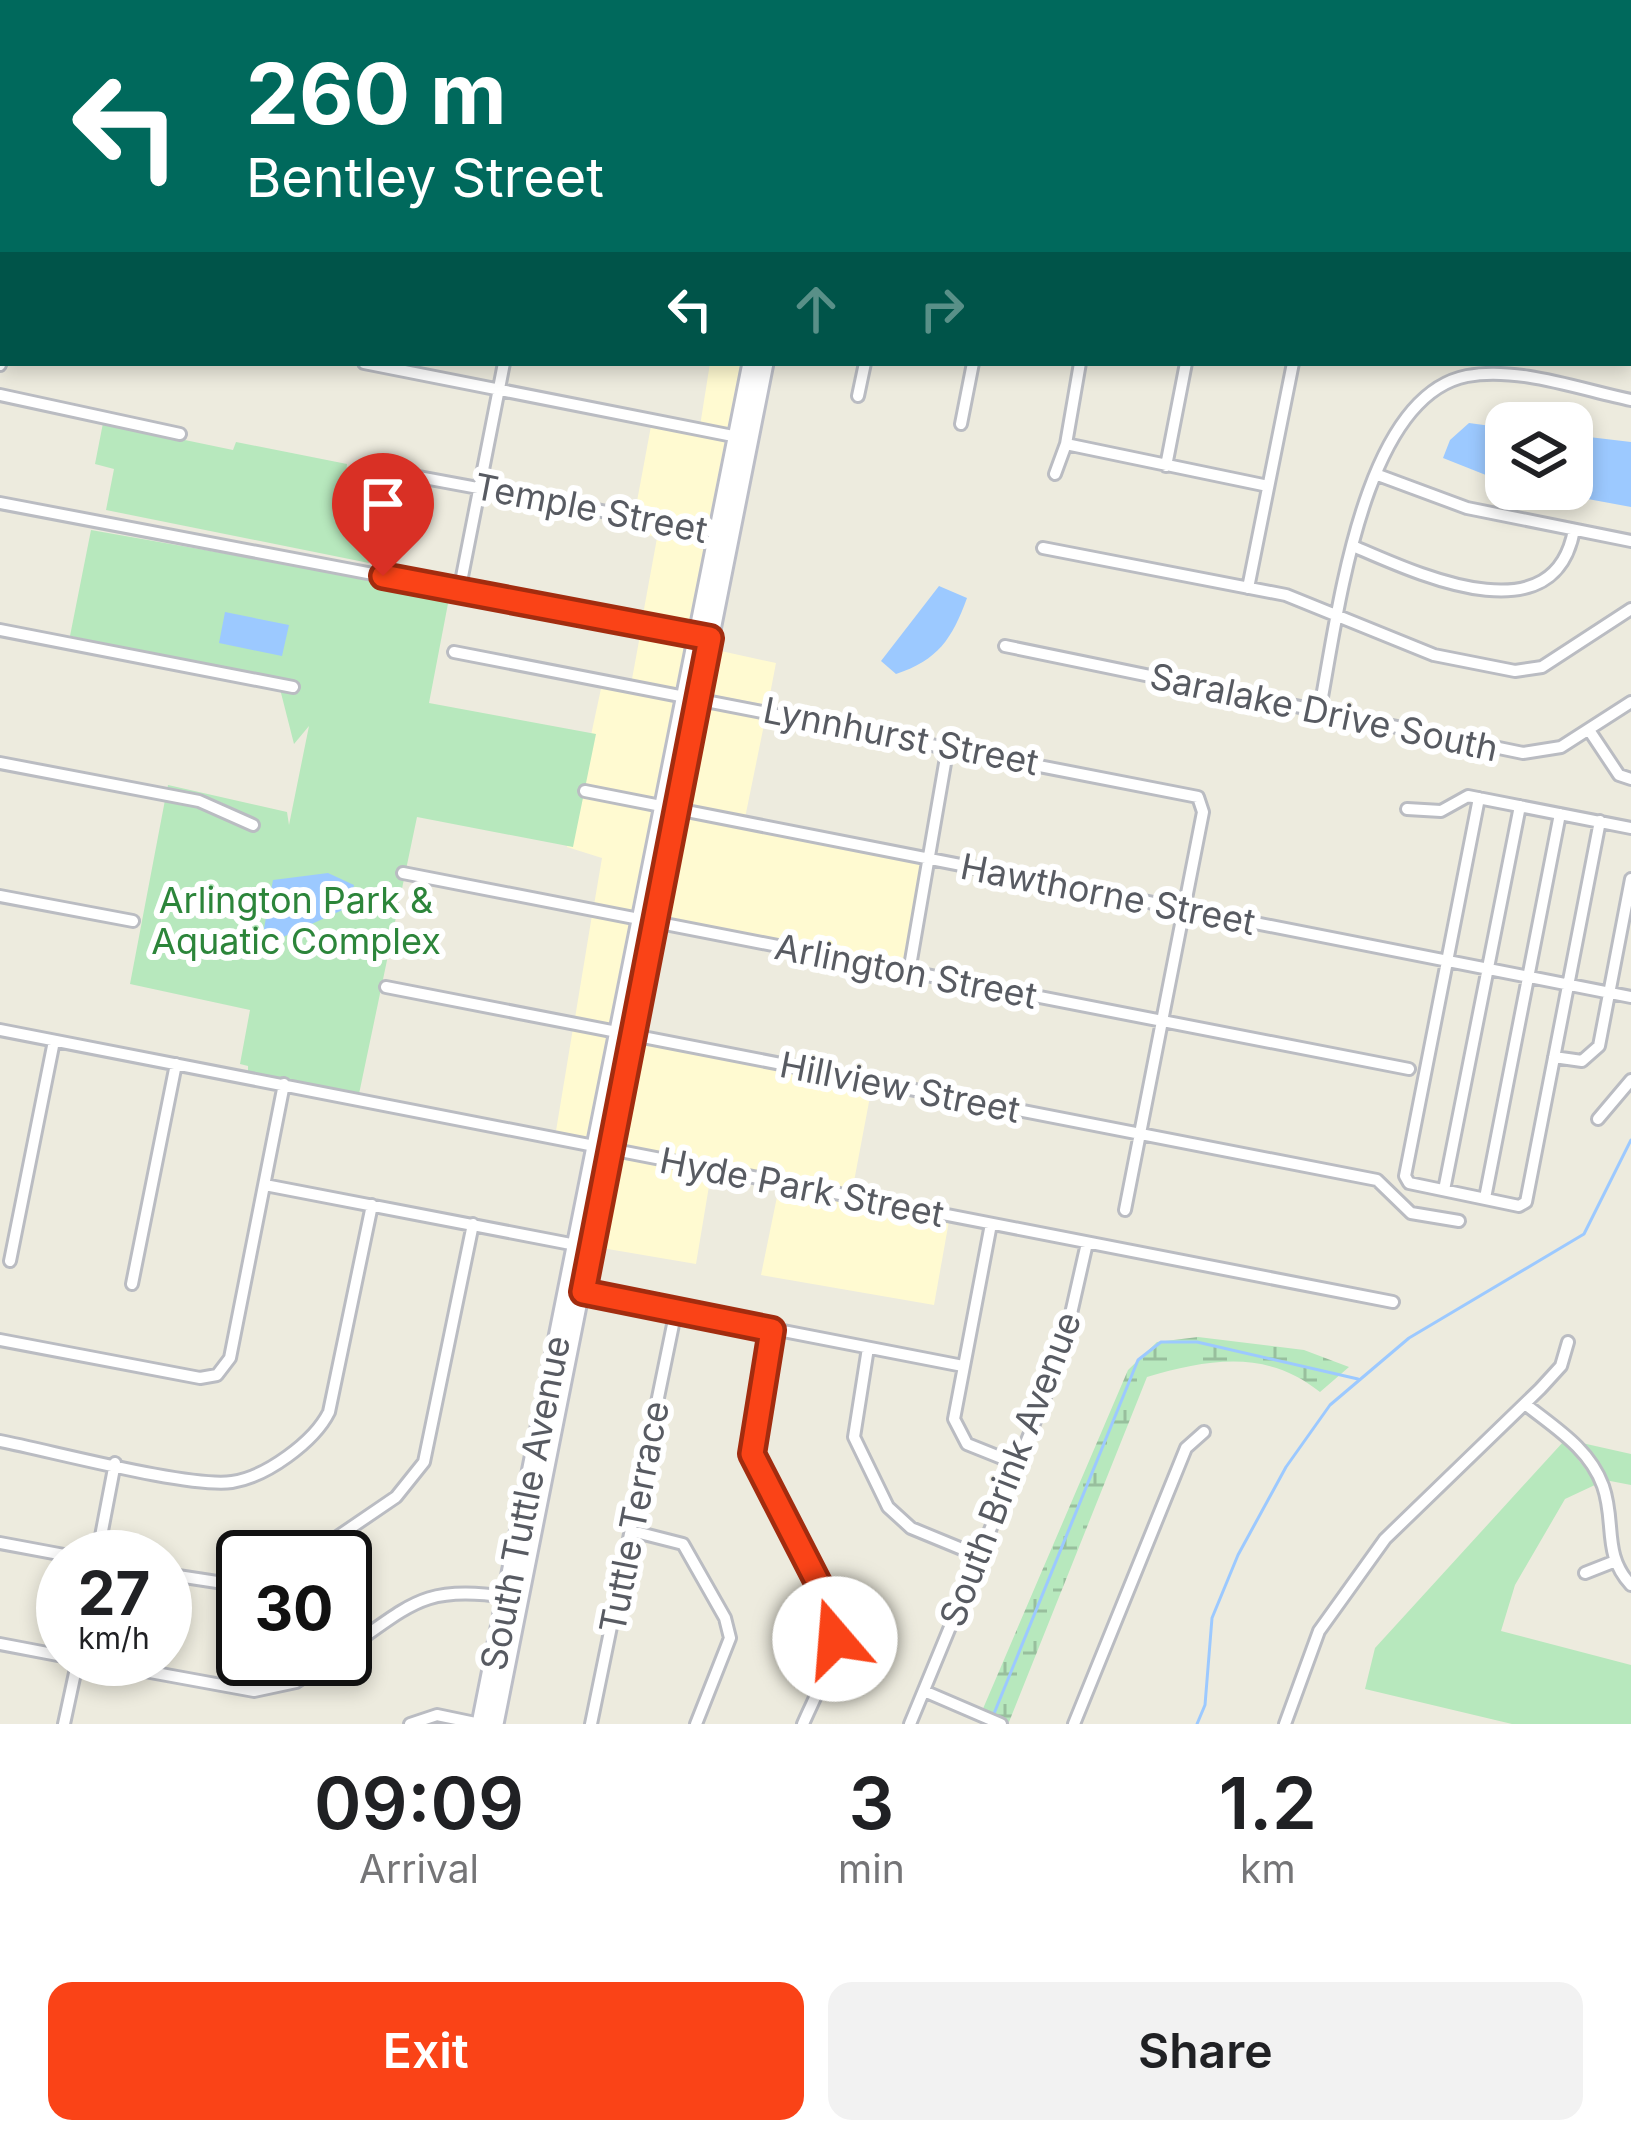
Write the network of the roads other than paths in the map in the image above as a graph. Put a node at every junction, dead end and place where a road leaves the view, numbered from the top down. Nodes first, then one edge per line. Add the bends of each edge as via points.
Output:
1 (378, 366) edge
2 (503, 366) edge
3 (751, 366) edge
4 (764, 366) edge
5 (864, 366) edge
6 (972, 366) edge
7 (1079, 366) edge
8 (1185, 366) edge
9 (1292, 366) edge
10 (498, 391) junction
11 (0, 395) edge
12 (858, 396) dead end
13 (1631, 400) edge
14 (961, 424) dead end
15 (180, 434) dead end
16 (743, 437) junction
17 (1066, 444) junction
18 (1166, 466) junction
19 (381, 470) dead end
20 (1055, 474) dead end
21 (1378, 476) junction
22 (1268, 487) junction
23 (480, 488) junction
24 (0, 503) edge
25 (1574, 530) junction
26 (723, 534) junction
27 (1631, 541) edge
28 (1353, 546) junction
29 (1043, 548) dead end
30 (1248, 588) junction
31 (459, 592) junction
32 (1631, 609) edge
33 (1337, 620) junction
34 (0, 630) edge
35 (703, 637) junction
36 (1004, 646) dead end
37 (454, 652) dead end
38 (293, 687) dead end
39 (692, 696) junction
40 (1631, 702) edge
41 (1319, 713) junction
42 (1589, 730) junction
43 (948, 746) junction
44 (0, 763) edge
45 (1631, 779) edge
46 (585, 791) dead end
47 (1479, 798) junction
48 (1520, 806) junction
49 (669, 808) junction
50 (1407, 809) dead end
51 (1560, 814) junction
52 (1600, 821) junction
53 (253, 825) dead end
54 (1631, 827) edge
55 (928, 859) junction
56 (403, 874) dead end
57 (1631, 879) edge
58 (0, 896) edge
59 (1184, 909) junction
60 (647, 920) junction
61 (133, 921) dead end
62 (1448, 962) junction
63 (1488, 970) junction
64 (909, 972) junction
65 (1528, 977) junction
66 (1568, 986) junction
67 (386, 987) dead end
68 (1610, 993) junction
69 (1631, 998) edge
70 (1162, 1022) junction
71 (0, 1030) edge
72 (625, 1032) junction
73 (54, 1041) junction
74 (1554, 1057) junction
75 (176, 1064) junction
76 (1409, 1069) dead end
77 (1631, 1080) edge
78 (284, 1084) junction
79 (1598, 1119) dead end
80 (1140, 1134) junction
81 (603, 1146) junction
82 (265, 1185) junction
83 (1444, 1190) junction
84 (1485, 1198) junction
85 (373, 1205) junction
86 (1125, 1210) dead end
87 (1459, 1221) dead end
88 (473, 1224) junction
89 (991, 1224) junction
90 (1087, 1243) junction
91 (576, 1245) junction
92 (10, 1262) dead end
93 (132, 1283) dead end
94 (583, 1292) junction
95 (1393, 1302) dead end
96 (676, 1310) junction
97 (772, 1330) junction
98 (0, 1340) edge
99 (1568, 1342) dead end
100 (868, 1348) junction
101 (963, 1366) junction
102 (1525, 1405) junction
103 (1204, 1432) dead end
104 (0, 1441) edge
105 (116, 1463) junction
106 (1017, 1464) junction
107 (103, 1530) edge
108 (348, 1530) edge
109 (632, 1531) junction
110 (0, 1543) edge
111 (36, 1550) edge
112 (979, 1556) junction
113 (1613, 1562) junction
114 (1585, 1573) dead end
115 (1631, 1585) edge
116 (506, 1597) junction
117 (372, 1633) edge
118 (0, 1644) edge
119 (36, 1651) edge
120 (73, 1686) edge
121 (227, 1686) edge
122 (277, 1686) edge
123 (924, 1691) junction
124 (994, 1721) edge
125 (64, 1724) edge
126 (410, 1724) edge
127 (480, 1724) edge
128 (496, 1724) edge
129 (590, 1724) edge
130 (696, 1724) edge
131 (803, 1724) edge
132 (910, 1724) edge
133 (1074, 1724) edge
134 (1285, 1724) edge

1 - 10 street
2 - 10 street
3 - 16 main road, South Tuttle Avenue
4 - 16 main road, South Tuttle Avenue
5 - 12 street
6 - 14 street
7 - 17 street
8 - 18 street
9 - 22 street
10 - 16 street
10 - 23 street
11 - 15 street
13 - 21 street via 1499,374 1450,380 1400,421
16 - 26 main road, South Tuttle Avenue
17 - 18 street
17 - 20 street
18 - 22 street
19 - 23 street, Temple Street
21 - 25 street via 1467,508
21 - 28 street
22 - 30 street
23 - 26 street, Temple Street
23 - 31 street
24 - 31 street
25 - 27 street
25 - 28 street via 1561,564 1504,593
26 - 35 main road, South Tuttle Avenue
28 - 33 street
29 - 30 street
30 - 33 street via 1297,598
31 - 35 street
32 - 33 street via 1523,672 1447,659
33 - 41 street
34 - 38 street
35 - 39 main road, South Tuttle Avenue
36 - 41 street, Saralake Drive South
37 - 39 street, Lynnhurst Street
39 - 43 street, Lynnhurst Street
39 - 49 main road, South Tuttle Avenue
40 - 42 street, Saralake Drive South
41 - 42 street, Saralake Drive South via 1523,753 1561,747
42 - 45 street via 1619,775
43 - 55 street
43 - 59 street, Lynnhurst Street via 1193,794 1202,802
44 - 53 street via 199,801
46 - 49 street, Hawthorne Street
47 - 48 street
47 - 50 street via 1433,812
47 - 62 street
48 - 51 street
48 - 63 street
49 - 55 street, Hawthorne Street
49 - 60 main road, South Tuttle Avenue
51 - 52 street
51 - 65 street
52 - 54 street
52 - 66 street
55 - 59 street, Hawthorne Street
55 - 64 street
56 - 60 street, Arlington Street
57 - 68 street
58 - 61 street
59 - 62 street, Hawthorne Street
59 - 70 street
60 - 64 street, Arlington Street
60 - 72 main road, South Tuttle Avenue
62 - 63 street, Hawthorne Street
62 - 83 street via 1406,1180
63 - 65 street, Hawthorne Street
63 - 83 street
64 - 70 street, Arlington Street
65 - 66 street, Hawthorne Street
65 - 84 street
66 - 68 street, Hawthorne Street
66 - 74 street
67 - 72 street, Hillview Street
68 - 69 street, Hawthorne Street
68 - 74 street via 1596,1051 1578,1062
70 - 76 street, Arlington Street
70 - 80 street
71 - 73 street, Hyde Park Street
72 - 80 street, Hillview Street
72 - 81 main road, South Tuttle Avenue
73 - 75 street, Hyde Park Street
73 - 92 street
74 - 84 street via 1522,1205
75 - 78 street, Hyde Park Street
75 - 93 street
77 - 79 street
78 - 81 street, Hyde Park Street
78 - 82 street
80 - 86 street
80 - 87 street, Hillview Street via 1377,1180 1401,1208
81 - 89 street, Hyde Park Street
81 - 91 main road, South Tuttle Avenue
81 - 94 main road, South Tuttle Avenue
82 - 85 street
82 - 98 street via 230,1358 217,1375
83 - 84 street
85 - 88 street
85 - 105 street via 333,1402 316,1433 238,1481
88 - 91 street
88 - 108 street via 424,1462 396,1497
89 - 90 street, Hyde Park Street
89 - 101 street
90 - 95 street, Hyde Park Street
90 - 106 street, South Brink Avenue via 1065,1345
91 - 116 main road, South Tuttle Avenue
94 - 96 street
94 - 128 main road, South Tuttle Avenue
96 - 97 street
96 - 109 street, Tuttle Terrace
97 - 100 street
97 - 131 street via 752,1454 834,1622 833,1650
99 - 102 street via 1561,1366
100 - 101 street
100 - 112 street via 852,1427 868,1468 902,1521
101 - 106 street via 954,1411 962,1437
102 - 113 street via 1594,1465
102 - 134 street via 1385,1539 1319,1631
103 - 133 street via 1186,1448
104 - 105 street
105 - 107 street
106 - 112 street, South Brink Avenue
109 - 129 street, Tuttle Terrace
109 - 130 street via 683,1544 729,1627 726,1659
110 - 111 street
112 - 123 street, South Brink Avenue
113 - 114 street
113 - 115 street
116 - 117 street via 436,1593
116 - 127 main road, South Tuttle Avenue
118 - 119 street
120 - 125 street
121 - 122 street
123 - 124 street
123 - 132 street, South Brink Avenue
126 - 127 street via 437,1715

